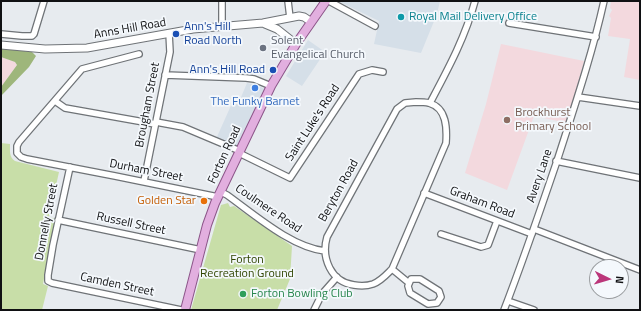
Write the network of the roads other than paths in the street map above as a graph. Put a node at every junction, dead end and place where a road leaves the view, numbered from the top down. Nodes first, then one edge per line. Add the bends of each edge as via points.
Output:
1 (44, 1) edge
2 (222, 1) edge
3 (288, 1) edge
4 (326, 1) edge
5 (329, 1) edge
6 (475, 1) edge
7 (604, 1) edge
8 (290, 18) junction
9 (310, 21) junction
10 (263, 23) junction
11 (509, 23) dead end
12 (222, 26) junction
13 (375, 26) dead end
14 (169, 33) junction
15 (1, 34) edge
16 (596, 37) junction
17 (296, 44) junction
18 (1, 45) edge
19 (138, 54) dead end
20 (383, 72) dead end
21 (165, 75) junction
22 (271, 86) junction
23 (578, 96) junction
24 (55, 101) junction
25 (430, 103) junction
26 (640, 106) edge
27 (156, 123) junction
28 (239, 152) junction
29 (556, 161) junction
30 (70, 167) junction
31 (640, 178) edge
32 (144, 181) junction
33 (424, 193) junction
34 (219, 194) junction
35 (58, 220) junction
36 (497, 221) junction
37 (533, 232) junction
38 (441, 234) dead end
39 (200, 250) junction
40 (325, 251) junction
41 (392, 269) junction
42 (640, 270) edge
43 (337, 277) junction
44 (48, 282) joint
45 (410, 282) junction
46 (508, 301) junction
47 (181, 310) edge
48 (185, 310) edge
49 (314, 310) edge
50 (504, 310) edge
51 (534, 310) edge

1 - 15 street via 32,36
2 - 12 street
3 - 8 street
4 - 9 main road, Forton Road
5 - 13 street
6 - 25 street via 454,58
7 - 16 street, Avery Lane
8 - 9 street, Anns Hill Road via 302,16
8 - 10 street, Anns Hill Road
9 - 17 main road, Forton Road
10 - 12 street, Anns Hill Road
10 - 17 street via 277,29
11 - 16 street
12 - 14 street, Anns Hill Road
14 - 18 street, Anns Hill Road via 104,46 65,49
14 - 21 street, Brougham Street via 170,52
16 - 23 street, Avery Lane
17 - 22 main road, Forton Road
19 - 24 street via 82,69
20 - 28 street, Saint Luke's Road via 372,70 359,74 290,178
21 - 22 street via 246,78
21 - 27 street, Brougham Street
22 - 28 main road, Forton Road
23 - 26 street
23 - 29 street, Avery Lane
24 - 27 street via 65,108
24 - 30 street, Durham Street via 19,142 17,153 27,159
25 - 33 street via 441,112 447,130 446,143
25 - 40 street, Beryton Road via 405,103 397,109 327,237
27 - 28 street via 183,127
27 - 32 street, Brougham Street
28 - 34 main road, Forton Road
29 - 31 street
29 - 37 street, Avery Lane
30 - 32 street, Durham Street
30 - 35 street, Donnelly Street
32 - 34 street, Durham Street via 201,193
33 - 36 street, Graham Road
33 - 41 street
34 - 39 main road, Forton Road
34 - 40 street, Coulmere Road via 227,195 288,238
35 - 39 street, Russell Street
35 - 44 street, Donnelly Street
36 - 37 street, Graham Road
36 - 38 street via 488,245 481,247
37 - 42 street, Graham Road
37 - 46 street, Avery Lane
39 - 48 main road, Forton Road
40 - 43 street via 328,265
41 - 43 street via 383,279 372,285 352,285
41 - 45 street
43 - 49 street via 322,294
44 - 47 street, Camden Street
45 - 45 street via 412,279 420,279 439,291 441,296 437,304 428,304 410,293
46 - 50 street, Avery Lane
46 - 51 street

